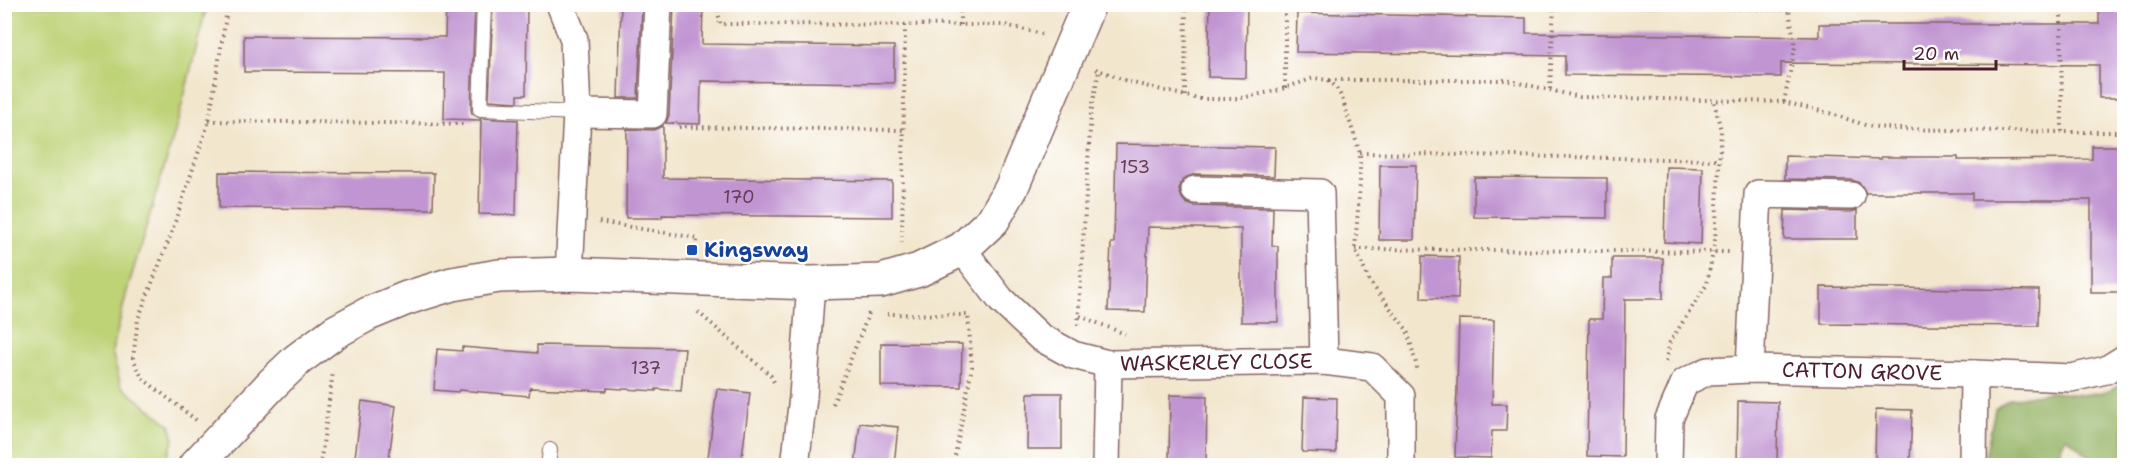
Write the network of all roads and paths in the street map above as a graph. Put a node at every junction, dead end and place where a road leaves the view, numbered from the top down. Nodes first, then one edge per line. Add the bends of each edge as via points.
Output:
1 (228, 4) edge
2 (560, 4) edge
3 (658, 4) edge
4 (717, 4) edge
5 (960, 4) edge
6 (1089, 4) edge
7 (1186, 4) edge
8 (1285, 4) edge
9 (2061, 4) edge
10 (484, 5) edge
11 (1554, 5) edge
12 (1790, 6) edge
13 (905, 25) junction
14 (960, 25) junction
15 (1069, 51) junction
16 (1099, 71) dead end
17 (1328, 80) dead end
18 (1285, 88) dead end
19 (1550, 89) junction
20 (1185, 96) dead end
21 (1714, 101) junction
22 (1784, 102) junction
23 (577, 114) junction
24 (2062, 132) junction
25 (2124, 132) edge
26 (1360, 153) dead end
27 (1719, 160) junction
28 (1194, 189) dead end
29 (1851, 196) dead end
30 (1322, 248) junction
31 (962, 249) junction
32 (1712, 252) junction
33 (1755, 252) junction
34 (569, 274) junction
35 (891, 278) junction
36 (811, 283) junction
37 (694, 309) dead end
38 (706, 309) dead end
39 (868, 314) junction
40 (335, 332) junction
41 (1073, 355) junction
42 (2124, 358) edge
43 (1324, 361) junction
44 (1108, 364) junction
45 (1750, 369) junction
46 (339, 370) dead end
47 (1664, 370) dead end
48 (1974, 374) junction
49 (332, 375) junction
50 (325, 381) dead end
51 (830, 412) dead end
52 (550, 450) dead end
53 (203, 458) edge
54 (320, 465) edge
55 (548, 465) edge
56 (795, 465) edge
57 (953, 465) edge
58 (1106, 465) edge
59 (1401, 465) edge
60 (1668, 465) edge
61 (1973, 465) edge

1 - 53 path via 209,121 138,319 133,358 142,378 188,412
2 - 23 street via 574,39
3 - 23 street via 653,114
4 - 13 path via 720,24
5 - 14 path
6 - 15 street
7 - 20 path
8 - 18 path
9 - 24 path
10 - 23 lane via 480,109
11 - 12 path
11 - 19 path
12 - 22 path via 1795,47
13 - 14 path
13 - 35 path
14 - 15 path via 1026,29
15 - 31 street via 1011,189 993,220
16 - 41 path via 1090,113 1080,316
17 - 19 path via 1506,80
19 - 21 path via 1580,97
21 - 22 path
21 - 27 path via 1721,131
22 - 24 path via 1868,126
23 - 34 street
24 - 25 path
26 - 27 path
27 - 32 path
28 - 30 street, WASKERLEY CLOSE via 1320,193
29 - 33 street via 1758,194
30 - 32 path
30 - 43 street, WASKERLEY CLOSE
31 - 35 street via 919,270
31 - 41 street, WASKERLEY CLOSE via 1001,300 1040,337
32 - 33 path
32 - 47 path via 1707,284 1670,342
33 - 45 street
34 - 36 street
34 - 40 street via 499,276 452,284 407,298
35 - 36 street
35 - 39 path
36 - 56 street
37 - 38 path
39 - 51 path
39 - 57 path via 968,315 972,367
40 - 49 path
40 - 53 street via 297,360
41 - 44 street, WASKERLEY CLOSE
42 - 48 street, CATTON GROVE via 2106,370 2071,378
43 - 44 street, WASKERLEY CLOSE
43 - 59 street, WASKERLEY CLOSE via 1372,367 1401,396
44 - 58 street, WASKERLEY CLOSE
45 - 48 street, CATTON GROVE
45 - 60 street, CATTON GROVE via 1708,371 1685,382 1668,418
46 - 49 path
48 - 61 street
49 - 50 path
49 - 54 path
52 - 55 lane

